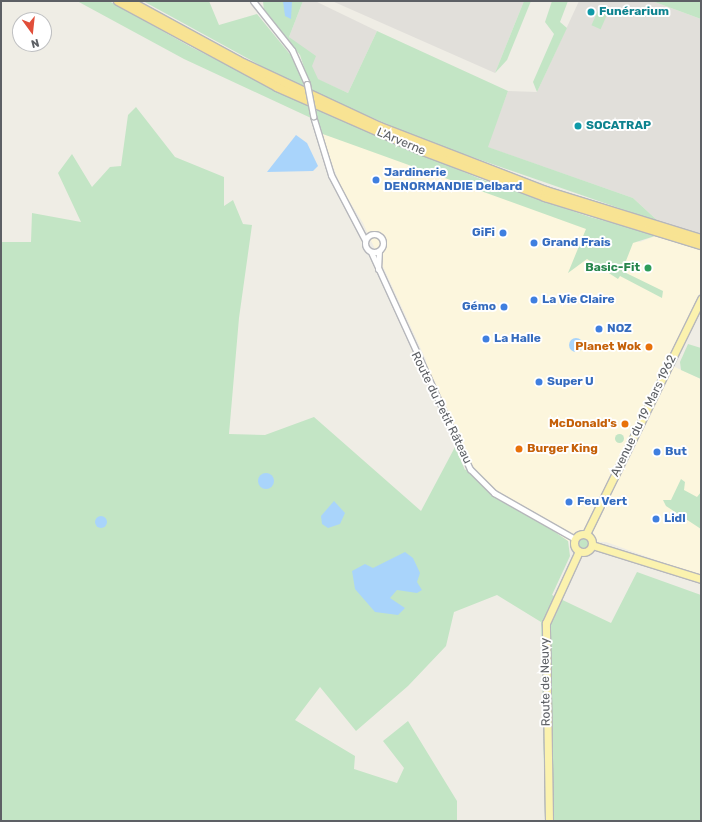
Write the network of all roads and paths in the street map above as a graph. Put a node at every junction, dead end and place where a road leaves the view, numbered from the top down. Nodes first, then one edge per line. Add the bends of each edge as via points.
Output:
1 (118, 1) edge
2 (129, 1) edge
3 (253, 1) edge
4 (354, 221) junction
5 (373, 234) junction
6 (701, 239) edge
7 (365, 240) junction
8 (701, 245) edge
9 (379, 251) junction
10 (371, 252) junction
11 (379, 276) junction
12 (701, 299) edge
13 (586, 534) junction
14 (575, 539) junction
15 (592, 545) junction
16 (579, 551) junction
17 (701, 579) edge
18 (549, 821) edge

1 - 8 highway, L'Arverne via 277,87 405,144 546,197
2 - 6 highway, L'Arverne via 246,64 380,127 546,191
3 - 4 street, bridge via 292,50 307,84 326,162
4 - 5 street
4 - 7 street
5 - 7 street
5 - 9 street, Route du Petit Râteau via 383,239
7 - 10 street, Route du Petit Râteau
9 - 10 street
9 - 11 street, Route du Petit Râteau
10 - 11 street, Route du Petit Râteau
11 - 14 street, Route du Petit Râteau via 470,469 494,493
12 - 13 main road, Avenue du 19 Mars 1962
13 - 14 main road
13 - 15 main road
14 - 16 main road via 574,544
15 - 16 main road via 587,551
15 - 17 main road
16 - 18 main road, Route de Neuvy via 546,623

